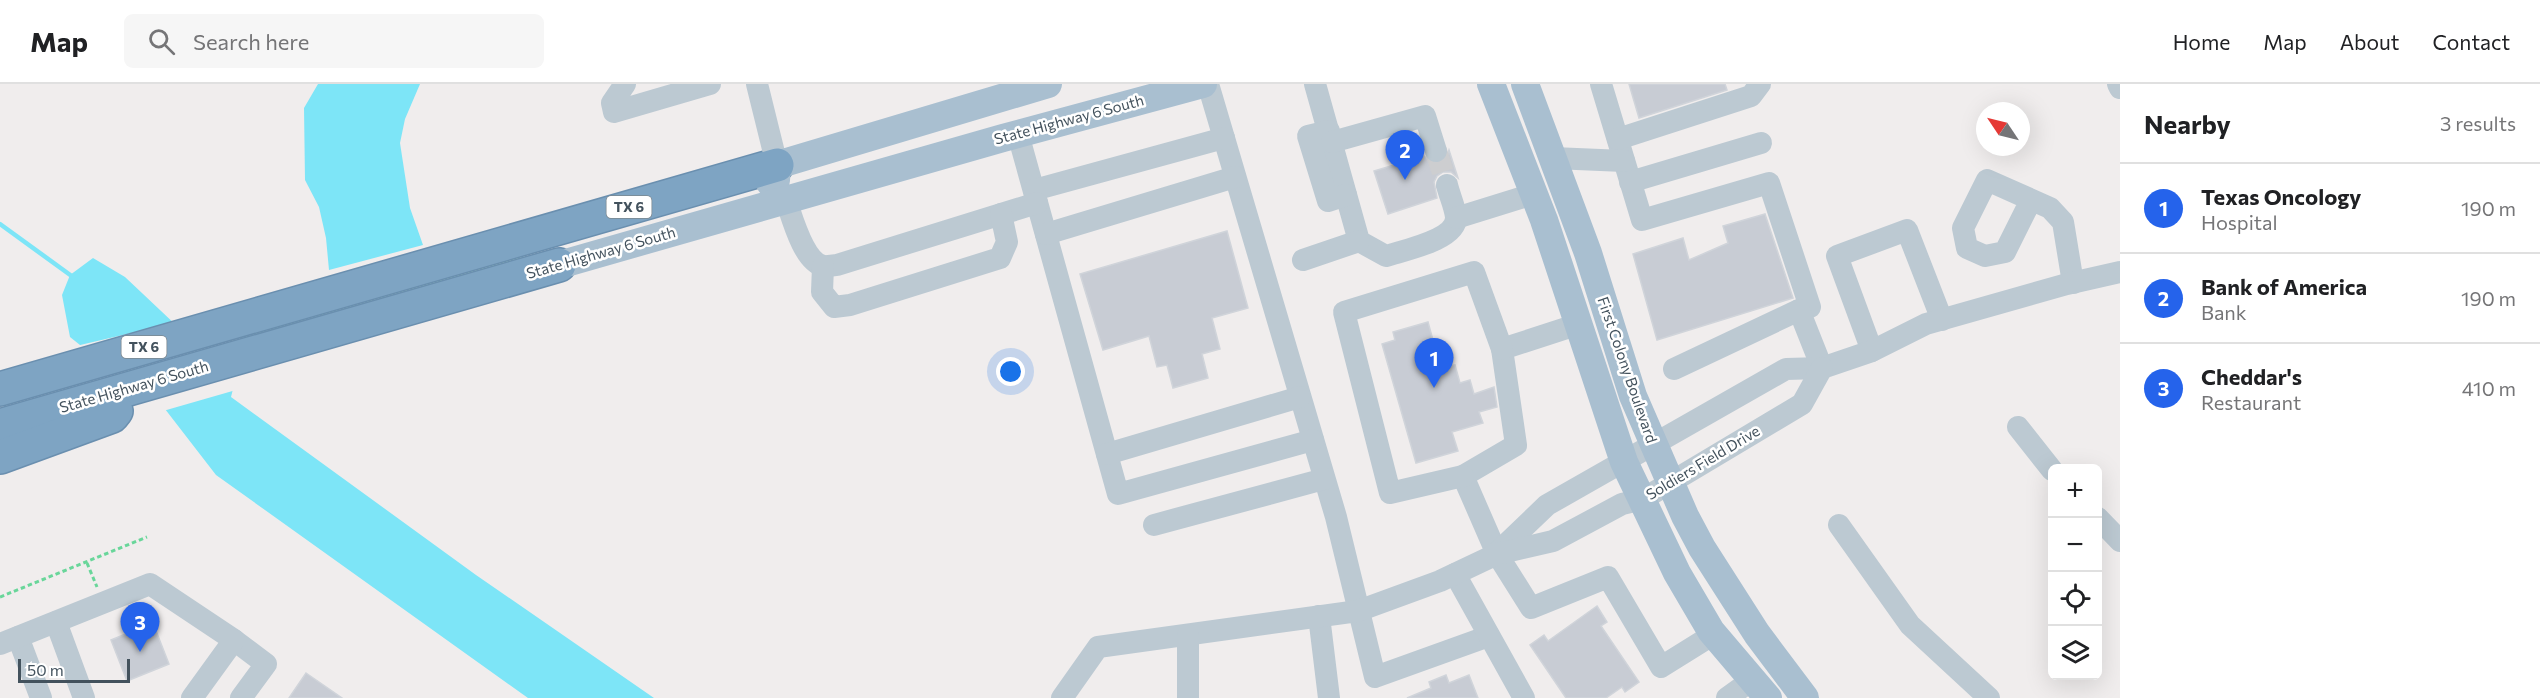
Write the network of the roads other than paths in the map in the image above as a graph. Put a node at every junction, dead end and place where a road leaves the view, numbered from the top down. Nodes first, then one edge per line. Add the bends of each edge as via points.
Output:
1 (625, 84) edge
2 (710, 84) edge
3 (757, 84) edge
4 (1048, 84) edge
5 (1203, 84) edge
6 (1209, 84) edge
7 (1315, 84) edge
8 (1491, 84) edge
9 (1526, 84) edge
10 (1601, 84) edge
11 (1760, 84) edge
12 (1018, 134) junction
13 (1331, 137) junction
14 (1224, 138) junction
15 (1618, 139) junction
16 (853, 143) junction
17 (1761, 143) dead end
18 (1436, 151) tunnel mouth
19 (1553, 158) junction
20 (777, 165) junction
21 (1627, 171) junction
22 (1235, 177) junction
23 (1447, 185) tunnel mouth
24 (1533, 194) junction
25 (1035, 196) junction
26 (786, 200) junction
27 (2031, 200) dead end
28 (1001, 214) junction
29 (1456, 218) junction
30 (706, 223) junction
31 (1046, 234) junction
32 (1359, 242) junction
33 (1303, 260) dead end
34 (559, 265) joint
35 (823, 266) junction
36 (2120, 272) edge
37 (2073, 282) junction
38 (1799, 310) junction
39 (1942, 320) junction
40 (1579, 324) junction
41 (1502, 349) junction
42 (1872, 351) junction
43 (1674, 369) dead end
44 (1822, 369) junction
45 (38, 370) edge
46 (0, 389) edge
47 (1300, 397) junction
48 (113, 400) junction
49 (0, 426) edge
50 (2018, 427) dead end
51 (1312, 440) junction
52 (1654, 446) junction
53 (1107, 454) junction
54 (0, 457) edge
55 (1624, 462) junction
56 (2048, 465) edge
57 (1463, 476) junction
58 (1324, 479) junction
59 (1671, 483) junction
60 (1643, 499) junction
61 (2102, 523) edge
62 (1154, 525) dead end
63 (1839, 525) dead end
64 (2120, 541) edge
65 (1497, 554) junction
66 (1455, 574) junction
67 (1358, 611) junction
68 (1319, 616) junction
69 (56, 622) junction
70 (1714, 634) junction
71 (1188, 635) junction
72 (1489, 636) junction
73 (234, 640) junction
74 (9, 641) edge
75 (1376, 688) edge
76 (1760, 689) edge
77 (41, 698) edge
78 (84, 698) edge
79 (193, 698) edge
80 (241, 698) edge
81 (1062, 698) edge
82 (1188, 698) edge
83 (1329, 698) edge
84 (1524, 698) edge
85 (1727, 698) edge
86 (1805, 698) edge
87 (1989, 698) edge

1 - 2 street via 612,103 615,112
3 - 20 street
4 - 16 main road, TX 6
5 - 12 main road, State Highway 6 South / TX 6
6 - 14 street
7 - 13 street
8 - 24 main road, First Colony Boulevard
9 - 19 main road, First Colony Boulevard
10 - 15 street
11 - 15 street via 1751,96
12 - 25 street
12 - 26 main road, State Highway 6 South / TX 6
13 - 18 street via 1425,116
13 - 32 street via 1308,136 1328,201 1346,195
14 - 22 street
14 - 25 street
15 - 21 street
16 - 20 main road, TX 6
16 - 26 main road via 828,168 792,183
17 - 21 street
19 - 21 street
19 - 52 main road, First Colony Boulevard
20 - 30 main road via 776,180 738,195
20 - 45 highway, TX 6 via 212,327
21 - 38 street via 1642,220 1770,183 1810,307
22 - 31 street
22 - 47 street
23 - 29 street
24 - 29 street
24 - 40 main road, First Colony Boulevard
25 - 28 street
25 - 31 street
26 - 30 main road, State Highway 6 South / TX 6
26 - 35 street via 804,247
27 - 37 street via 2050,208 2063,222
28 - 35 street
28 - 35 street via 1007,242 1000,258 850,304 834,307 822,292
29 - 32 street via 1451,231 1441,238 1386,256
30 - 34 main road, State Highway 6 South / TX 6
31 - 53 street
32 - 33 street
34 - 48 highway, State Highway 6 South / TX 6 via 257,352
36 - 37 street, Soldiers Field Drive
37 - 39 street, Soldiers Field Drive
38 - 43 street
38 - 44 street
39 - 42 street, Soldiers Field Drive
39 - 42 street via 1907,230 1837,256
40 - 41 street
40 - 55 main road, First Colony Boulevard
41 - 57 street via 1516,445
41 - 57 street via 1474,272 1344,312 1390,493
42 - 44 street, Soldiers Field Drive
44 - 52 street, Soldiers Field Drive via 1786,369
44 - 59 street, Soldiers Field Drive via 1802,404
45 - 46 highway, TX 6
47 - 51 street
47 - 53 street
48 - 49 highway, State Highway 6 South / TX 6
48 - 54 highway via 112,416
50 - 56 street
51 - 53 street via 1118,494
51 - 58 street
52 - 55 street, Soldiers Field Drive
52 - 59 main road, First Colony Boulevard
55 - 60 main road, First Colony Boulevard
55 - 65 street, Soldiers Field Drive via 1547,505
57 - 65 street
58 - 62 street
58 - 67 street
59 - 60 street, Soldiers Field Drive
59 - 86 main road, First Colony Boulevard via 1702,548 1757,634
60 - 65 street, Soldiers Field Drive via 1622,504 1553,541
60 - 70 main road, First Colony Boulevard via 1677,573
61 - 64 street
63 - 87 street via 1910,625
65 - 66 street, Soldiers Field Drive
65 - 70 street via 1531,608 1608,577 1660,667
66 - 67 street, Soldiers Field Drive
66 - 72 street
67 - 68 street, Soldiers Field Drive
67 - 75 street
68 - 71 street, Soldiers Field Drive
68 - 83 street
69 - 73 street via 150,584
69 - 74 street
69 - 78 street
70 - 76 main road, First Colony Boulevard
71 - 81 street, Soldiers Field Drive via 1098,647
71 - 82 street
72 - 75 street
72 - 84 street
73 - 79 street
73 - 80 street via 266,664
74 - 77 street
76 - 85 street

